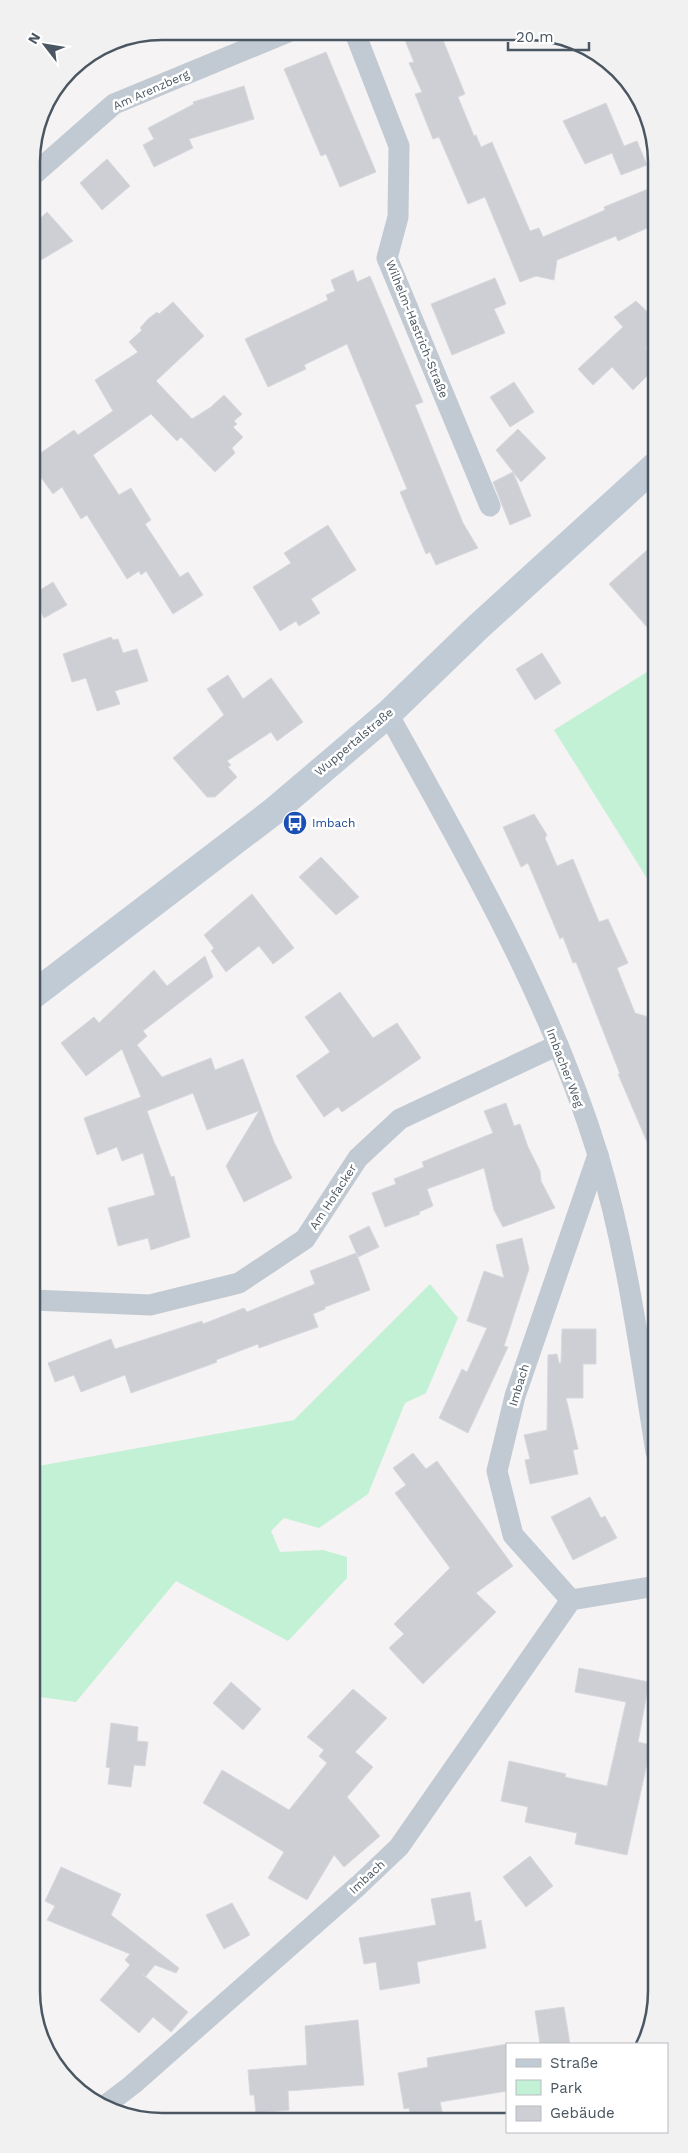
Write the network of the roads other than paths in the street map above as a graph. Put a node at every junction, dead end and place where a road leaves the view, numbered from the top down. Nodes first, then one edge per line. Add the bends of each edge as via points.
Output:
1 (269, 40) edge
2 (358, 40) edge
3 (40, 169) edge
4 (648, 472) edge
5 (490, 506) dead end
6 (388, 714) junction
7 (40, 988) edge
8 (558, 1045) junction
9 (598, 1155) junction
10 (40, 1300) edge
11 (648, 1402) edge
12 (648, 1587) edge
13 (571, 1600) junction
14 (110, 2102) edge

1 - 3 street, Am Arenzberg via 114,104
2 - 5 street, Wilhelm-Hastrich-Straße via 399,146 398,216 387,258
4 - 6 main road, Wuppertalstraße
6 - 7 main road, Wuppertalstraße via 259,823
6 - 8 street, Imbacher Weg via 481,882
8 - 9 street, Imbacher Weg
8 - 10 street, Am Hofacker via 400,1119 358,1158 305,1239 239,1283 150,1305
9 - 11 street, Imbacher Weg via 626,1264
9 - 13 street, Imbach via 515,1396 496,1471 513,1535
12 - 13 street
13 - 14 street, Imbach via 400,1847

